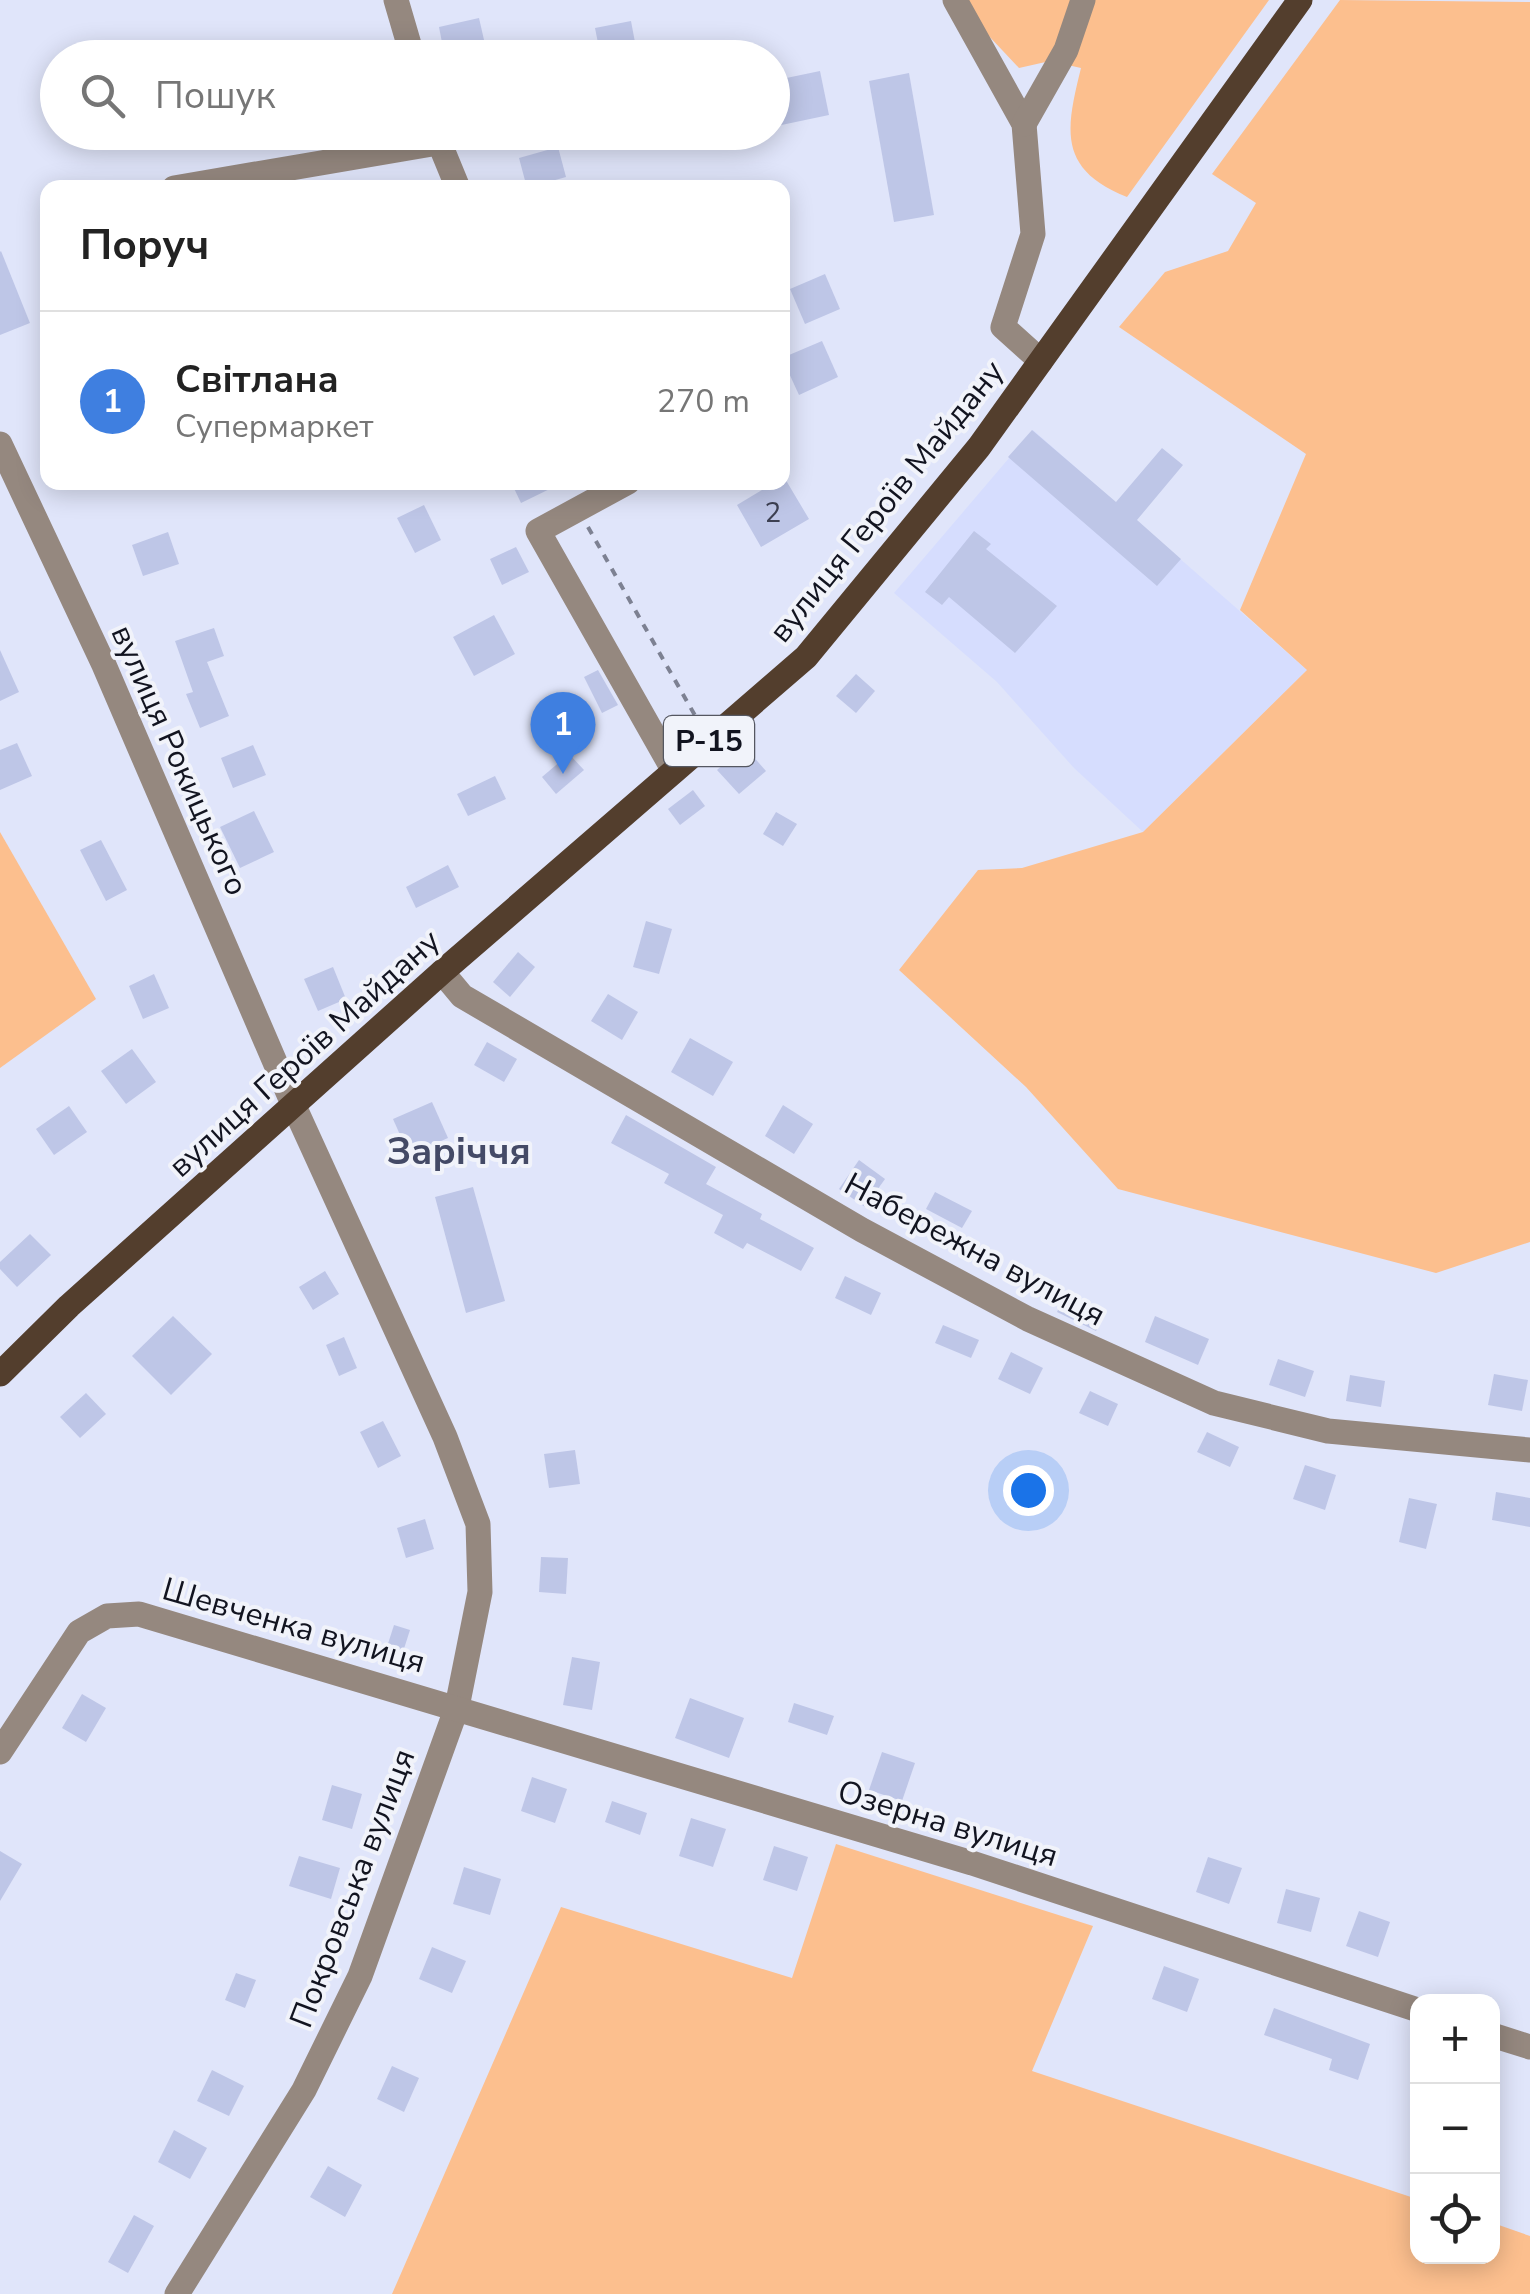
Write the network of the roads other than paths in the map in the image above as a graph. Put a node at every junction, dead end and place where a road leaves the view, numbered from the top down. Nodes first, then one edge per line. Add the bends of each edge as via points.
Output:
1 (396, 0) edge
2 (955, 0) edge
3 (1083, 0) edge
4 (1300, 0) edge
5 (408, 40) edge
6 (1024, 124) junction
7 (374, 150) edge
8 (442, 150) edge
9 (216, 180) edge
10 (455, 180) edge
11 (1040, 361) junction
12 (0, 444) edge
13 (614, 490) edge
14 (674, 772) junction
15 (442, 972) junction
16 (294, 1104) junction
17 (0, 1374) edge
18 (1530, 1450) edge
19 (457, 1707) junction
20 (0, 1752) edge
21 (1410, 2007) edge
22 (1500, 2038) edge
23 (1530, 2048) edge
24 (177, 2294) edge

1 - 5 street
2 - 6 street
3 - 6 street via 1066,50
4 - 11 main road, вулиця Героїв Майдану / Р-15
6 - 11 street via 1033,234 1003,328
7 - 9 street
8 - 10 street
11 - 14 main road, вулиця Героїв Майдану / Р-15 via 967,463 806,657
12 - 16 street, вулиця Рокицького via 104,665
13 - 14 street via 538,530
14 - 15 main road, вулиця Героїв Майдану / Р-15
15 - 16 main road, вулиця Героїв Майдану / Р-15
15 - 18 street, Набережна вулиця via 462,996 862,1230 1028,1319 1214,1403 1328,1431
16 - 17 main road, вулиця Героїв Майдану / Р-15
16 - 19 street, вулиця Рокицького via 478,1524 480,1592
19 - 20 street, Шевченка вулиця via 139,1614 107,1616 79,1632
19 - 21 street, Озерна вулиця via 972,1863
19 - 24 street, Покровська вулиця via 360,1976 304,2090
22 - 23 street

